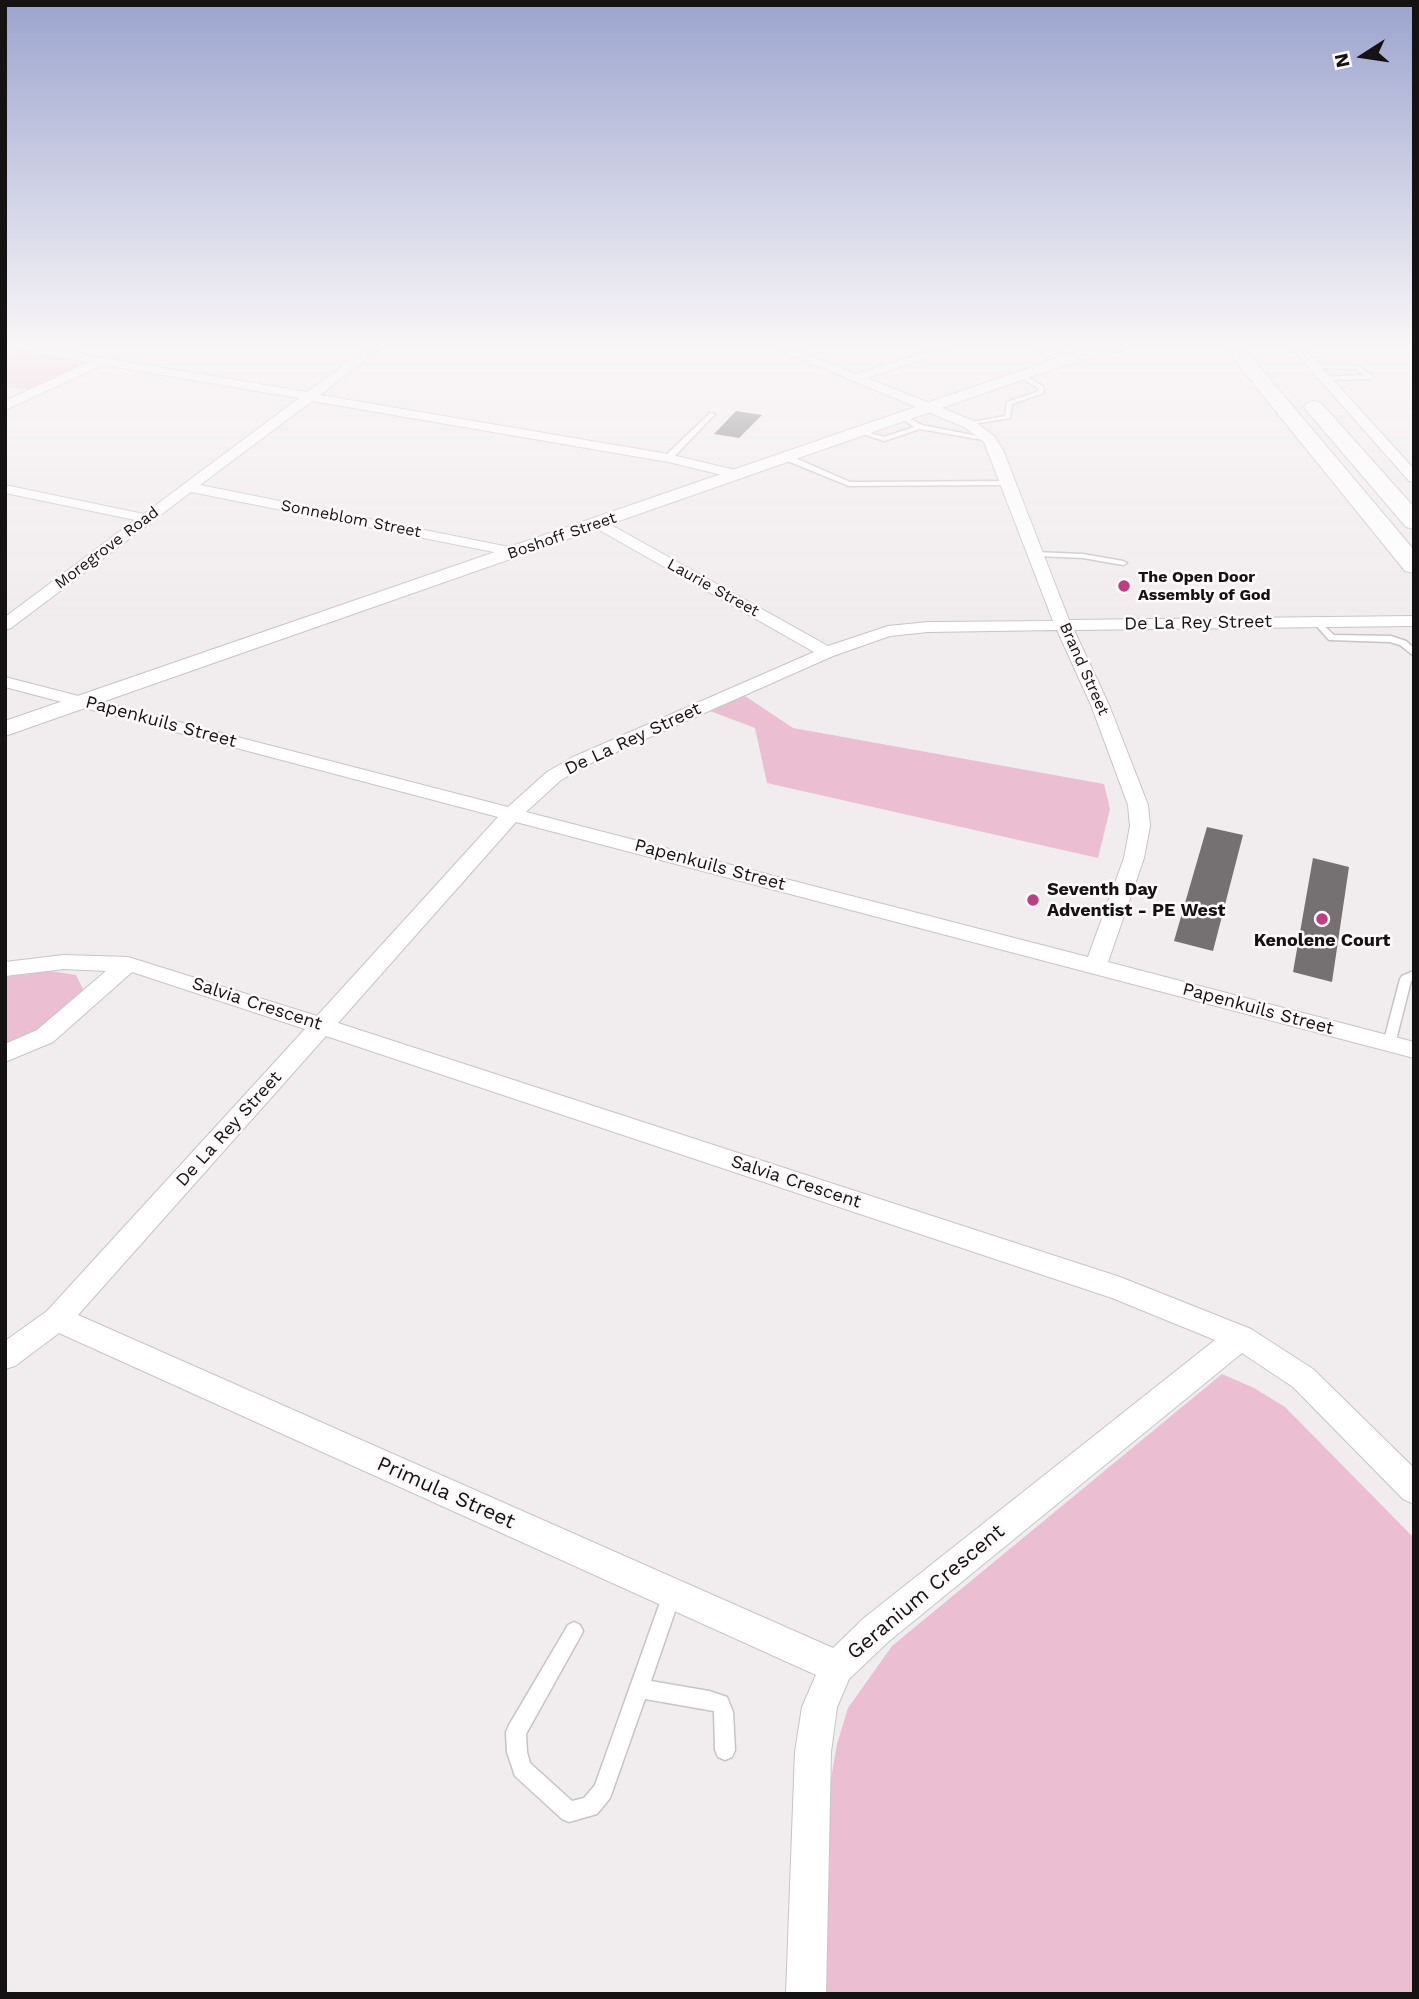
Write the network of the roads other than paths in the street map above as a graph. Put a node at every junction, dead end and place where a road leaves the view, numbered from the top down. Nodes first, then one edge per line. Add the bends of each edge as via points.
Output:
1 (253, 439) edge
2 (556, 439) edge
3 (687, 439) edge
4 (844, 439) edge
5 (989, 439) edge
6 (1309, 439) edge
7 (1342, 439) edge
8 (1378, 439) edge
9 (668, 458) junction
10 (788, 458) junction
11 (738, 475) junction
12 (1414, 481) edge
13 (1009, 483) junction
14 (1381, 484) junction
15 (187, 487) junction
16 (5, 489) edge
17 (145, 518) junction
18 (1414, 522) edge
19 (599, 524) junction
20 (514, 552) junction
21 (1037, 554) junction
22 (1123, 563) dead end
23 (1414, 566) edge
24 (1414, 621) edge
25 (1317, 622) junction
26 (5, 625) edge
27 (1063, 625) junction
28 (827, 652) junction
29 (1414, 653) edge
30 (5, 682) edge
31 (83, 702) junction
32 (5, 729) edge
33 (512, 814) junction
34 (128, 964) junction
35 (1096, 965) junction
36 (5, 969) edge
37 (1414, 975) edge
38 (322, 1025) junction
39 (1389, 1044) junction
40 (1414, 1050) edge
41 (5, 1054) edge
42 (57, 1319) junction
43 (1241, 1338) junction
44 (5, 1357) edge
45 (1414, 1489) edge
46 (673, 1594) junction
47 (574, 1631) dead end
48 (836, 1667) junction
49 (639, 1689) junction
50 (725, 1750) dead end
51 (806, 1994) edge

1 - 15 street, Moregrove Road
2 - 9 street
3 - 9 lane
4 - 10 street, Boshoff Street
5 - 13 street, Brand Street
6 - 23 main road
7 - 14 main road
8 - 12 street
9 - 11 street
10 - 11 street, Boshoff Street
10 - 13 lane via 849,484
11 - 19 street, Boshoff Street
12 - 14 street
13 - 21 street, Brand Street
14 - 18 main road
15 - 17 street, Moregrove Road
15 - 20 street, Sonneblom Street
16 - 17 street
17 - 26 street, Moregrove Road
19 - 20 street, Boshoff Street
19 - 28 street, Laurie Street
20 - 31 street, Boshoff Street
21 - 22 lane
21 - 27 street, Brand Street
24 - 25 street, De La Rey Street
25 - 27 street, De La Rey Street
25 - 29 lane via 1332,638 1391,639
27 - 28 street, De La Rey Street via 909,628
27 - 35 street, Brand Street via 1138,804 1140,826 1134,858
28 - 33 street, De La Rey Street via 580,761 554,776
30 - 31 street, Papenkuils Street
31 - 32 street, Boshoff Street
31 - 33 street, Papenkuils Street
33 - 35 street, Papenkuils Street
33 - 38 street, De La Rey Street
34 - 36 street, Salvia Crescent via 64,962
34 - 38 street, Salvia Crescent
34 - 41 street via 44,1036
35 - 39 street, Papenkuils Street
37 - 39 lane via 1406,979
38 - 42 street, De La Rey Street
38 - 43 street, Salvia Crescent via 1120,1289
39 - 40 street, Papenkuils Street
42 - 44 street, De La Rey Street
42 - 46 street, Primula Street
43 - 45 street, Salvia Crescent via 1303,1378
43 - 48 street, Geranium Crescent
46 - 48 street, Primula Street
46 - 49 lane
47 - 49 lane via 516,1732 522,1769 569,1812 590,1807 603,1791
48 - 51 street, Geranium Crescent via 820,1707 813,1752
49 - 50 lane via 720,1704

